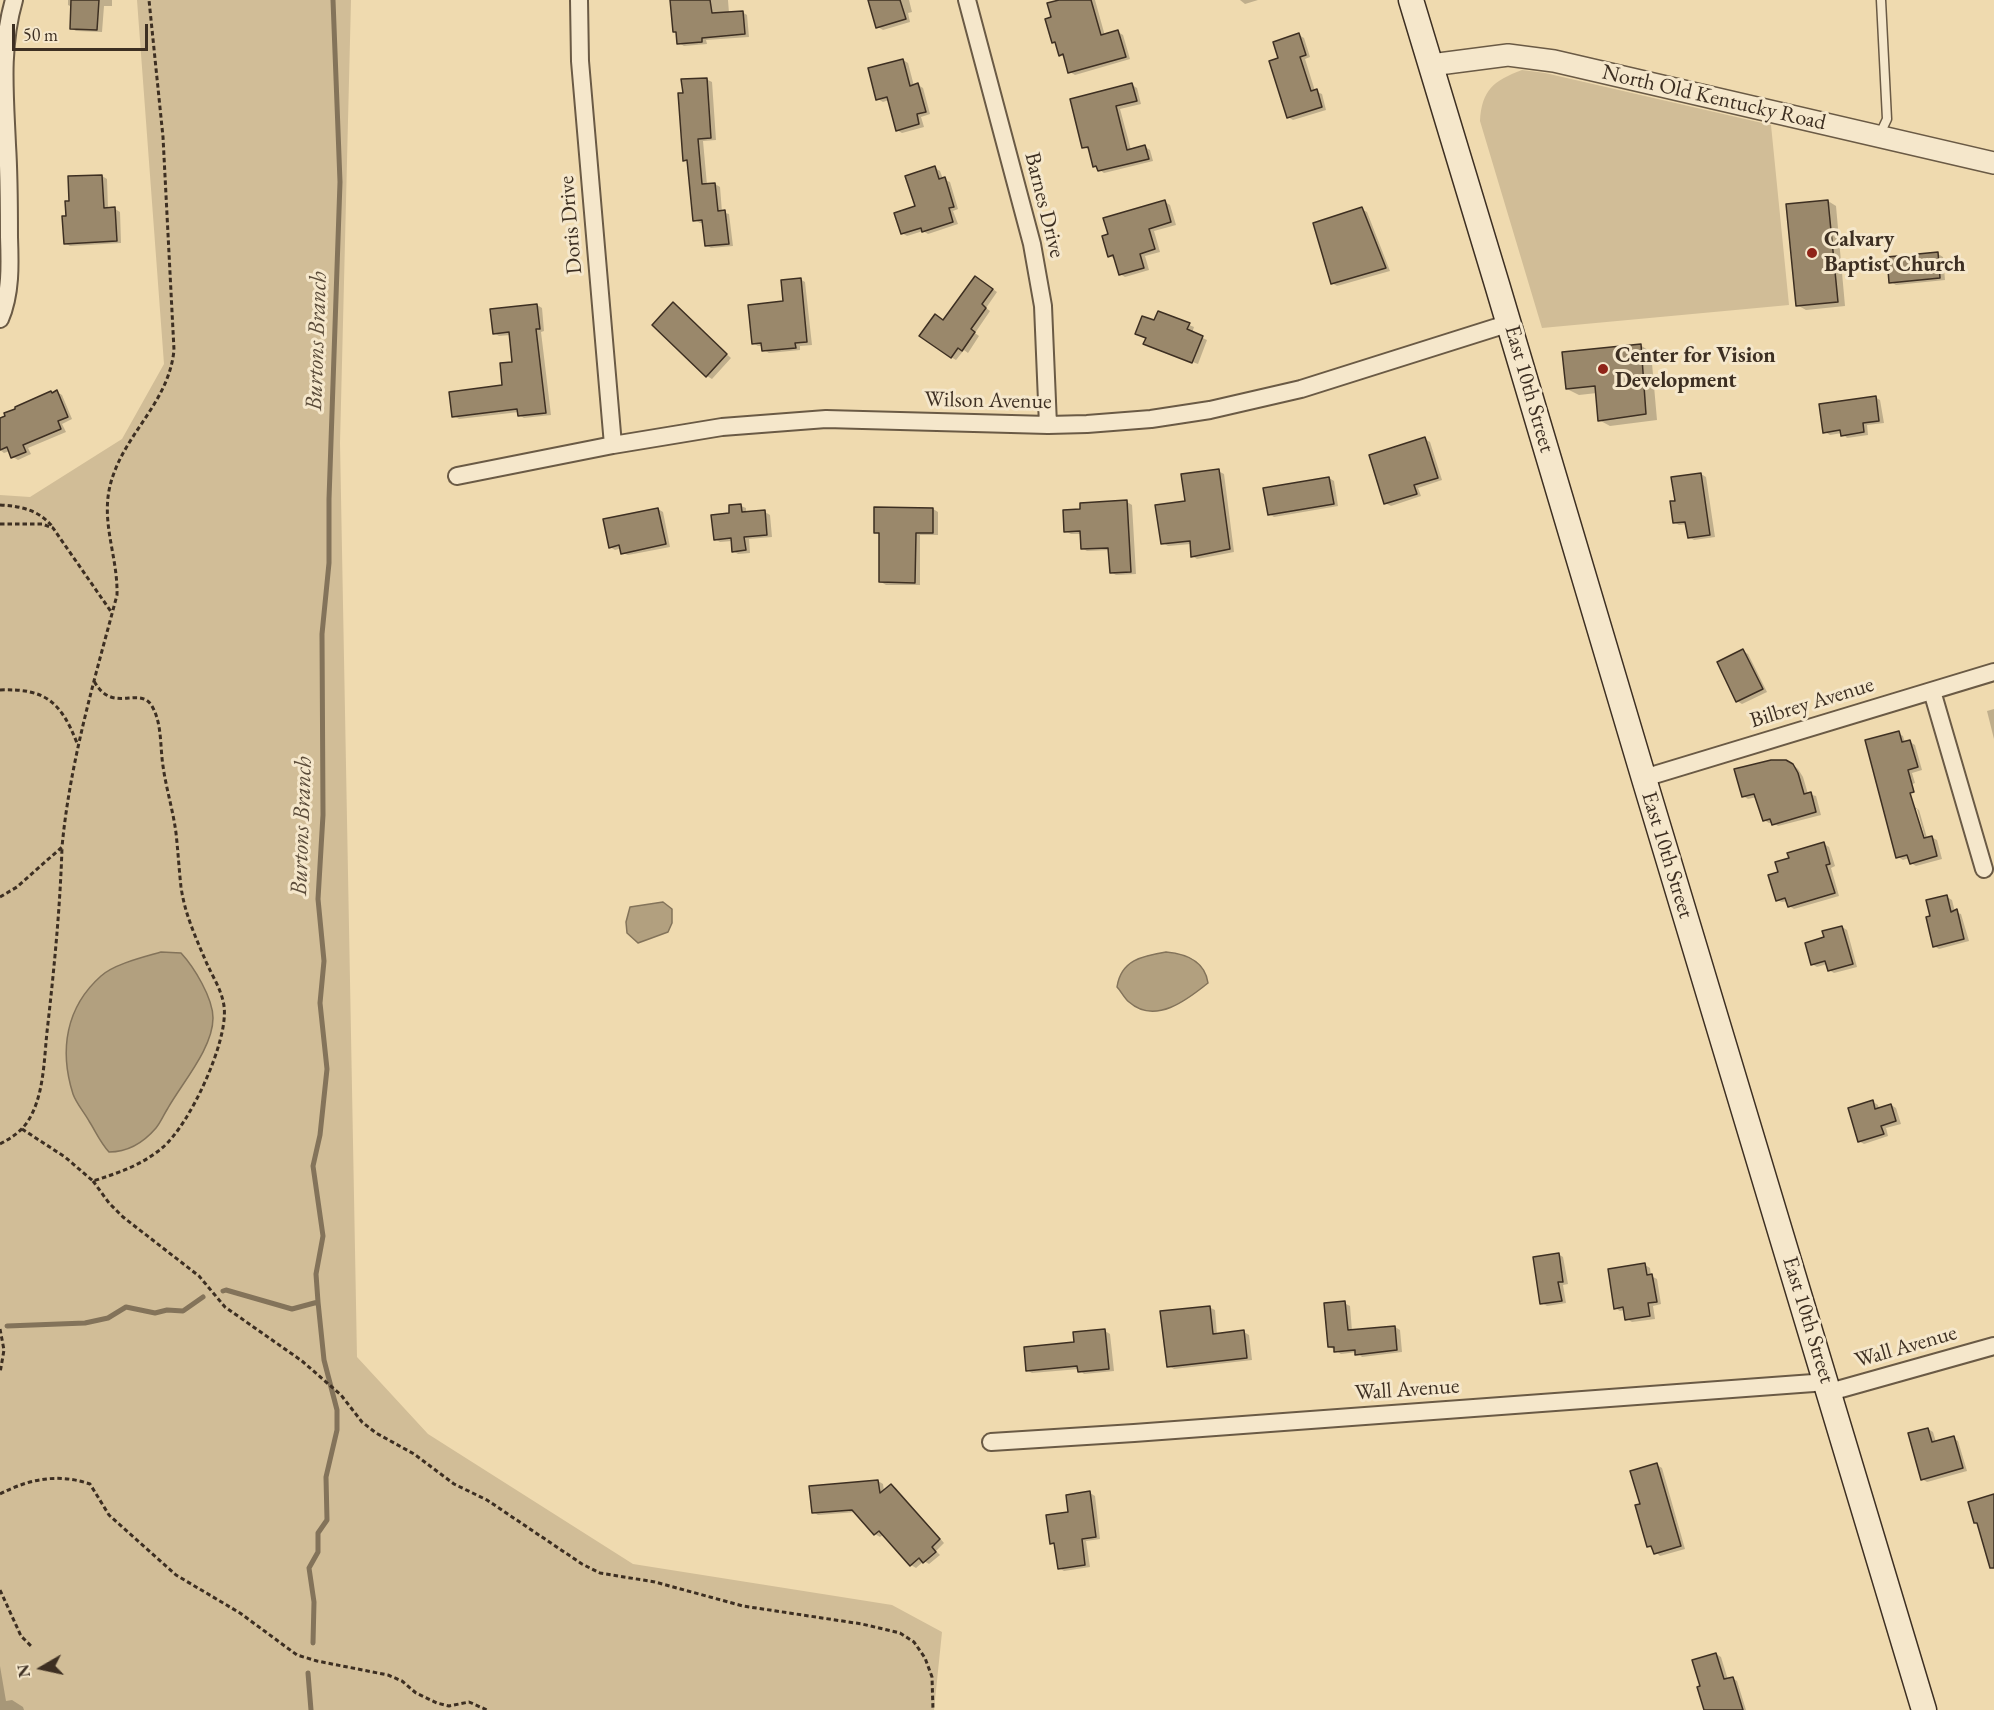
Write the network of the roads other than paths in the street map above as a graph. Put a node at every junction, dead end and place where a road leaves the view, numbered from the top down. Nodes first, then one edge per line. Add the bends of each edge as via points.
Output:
1 (14, 0) edge
2 (579, 0) edge
3 (967, 0) edge
4 (1411, 0) edge
5 (1881, 0) edge
6 (2, 29) edge
7 (1431, 65) junction
8 (1878, 136) junction
9 (1994, 163) edge
10 (0, 318) edge
11 (1510, 323) junction
12 (1048, 425) junction
13 (613, 445) junction
14 (457, 476) dead end
15 (1994, 672) edge
16 (1932, 691) junction
17 (1644, 778) junction
18 (1984, 869) dead end
19 (1994, 1346) edge
20 (1828, 1387) junction
21 (991, 1442) dead end
22 (1924, 1710) edge

1 - 6 street
2 - 13 street, Doris Drive via 580,61
3 - 12 street, Barnes Drive via 1032,244 1043,306
4 - 7 main road, East 10th Street
5 - 8 lane via 1887,119
6 - 10 street via 10,263
7 - 8 street, North Old Kentucky Road via 1508,55 1554,62
7 - 11 main road, East 10th Street
8 - 9 street, North Old Kentucky Road
11 - 12 street, Wilson Avenue via 1301,389 1210,410 1151,419
11 - 17 main road, East 10th Street
12 - 13 street, Wilson Avenue via 826,419 722,427
13 - 14 street, Wilson Avenue
15 - 16 street, Bilbrey Avenue
16 - 17 street, Bilbrey Avenue
16 - 18 street
17 - 20 main road, East 10th Street
19 - 20 street, Wall Avenue
20 - 21 street, Wall Avenue
20 - 22 main road, East 10th Street

